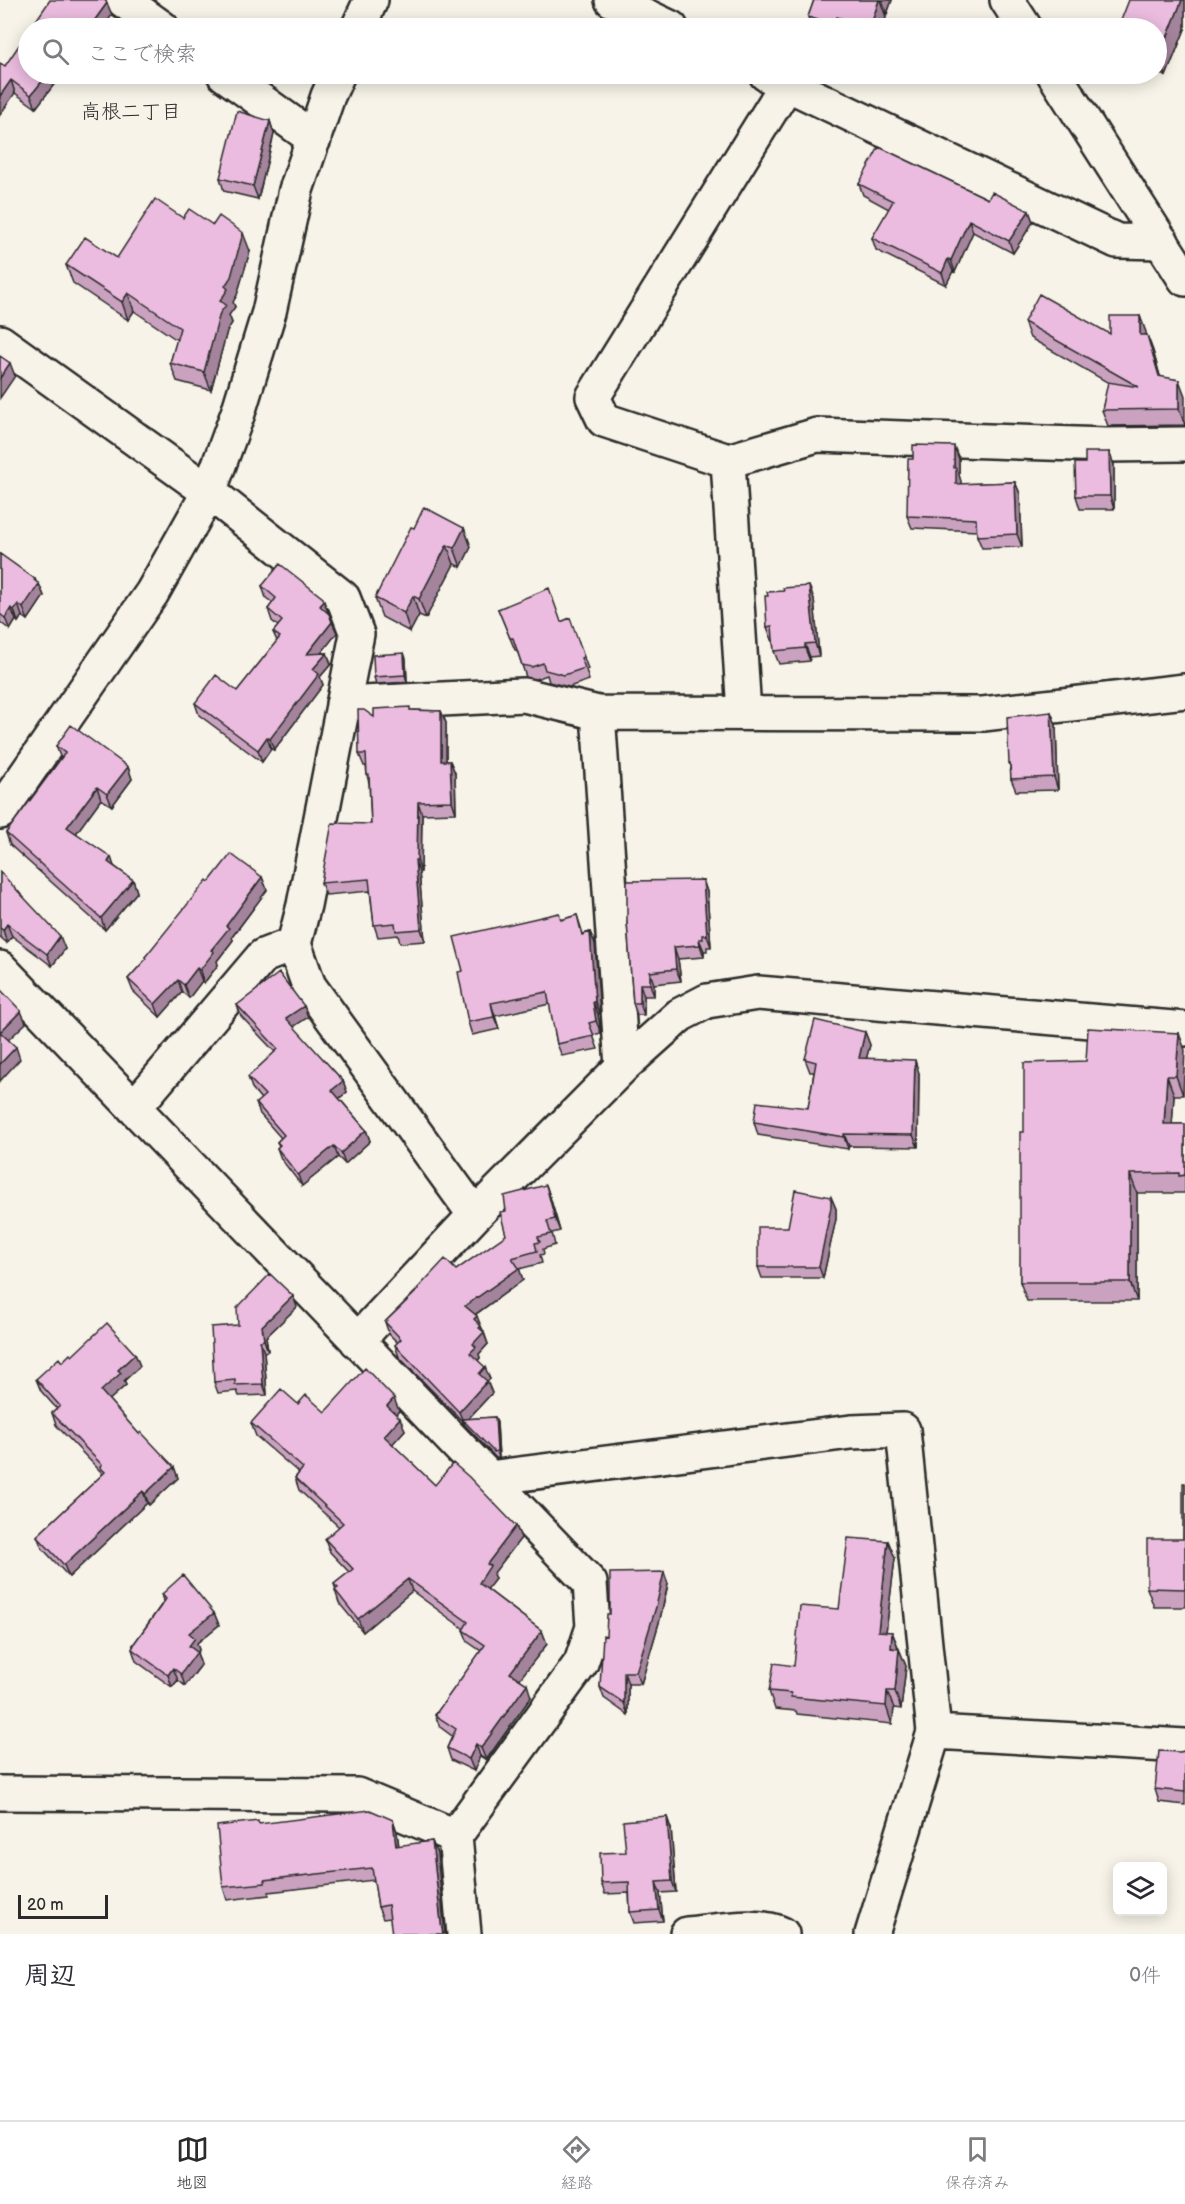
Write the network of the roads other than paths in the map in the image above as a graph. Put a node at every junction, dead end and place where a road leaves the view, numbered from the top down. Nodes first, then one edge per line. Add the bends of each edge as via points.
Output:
1 (123, 0) edge
2 (371, 0) edge
3 (612, 0) edge
4 (1007, 0) edge
5 (148, 18) edge
6 (363, 18) edge
7 (650, 18) edge
8 (1019, 18) edge
9 (238, 84) edge
10 (333, 84) edge
11 (773, 84) edge
12 (787, 84) edge
13 (1060, 84) edge
14 (314, 139) junction
15 (1162, 243) junction
16 (1185, 279) edge
17 (0, 342) edge
18 (1185, 444) edge
19 (728, 461) junction
20 (209, 492) junction
21 (1185, 691) edge
22 (343, 704) junction
23 (598, 713) junction
24 (744, 713) junction
25 (0, 812) edge
26 (294, 944) junction
27 (0, 968) edge
28 (1185, 1029) edge
29 (622, 1067) junction
30 (134, 1108) junction
31 (475, 1215) junction
32 (357, 1341) junction
33 (489, 1478) junction
34 (934, 1732) junction
35 (1185, 1746) edge
36 (0, 1794) edge
37 (455, 1836) junction
38 (464, 1934) edge
39 (687, 1934) edge
40 (782, 1934) edge
41 (872, 1934) edge

1 - 5 street
2 - 6 street
3 - 7 street
4 - 8 street
9 - 14 street
10 - 14 street
11 - 19 street via 592,397 604,420
12 - 15 street via 1117,241
13 - 15 street
14 - 20 street via 296,190 269,312
15 - 16 street
17 - 20 street
18 - 19 street via 816,435
19 - 24 street
20 - 22 street via 343,598 357,634
20 - 25 street via 152,593
21 - 24 street via 983,714
22 - 23 street via 524,695
22 - 26 street
23 - 24 street
23 - 29 street
26 - 30 street via 263,956
26 - 31 street via 309,986
27 - 30 street
28 - 29 street via 758,993 707,1001 680,1015
29 - 31 street
30 - 32 street
31 - 32 street
32 - 33 street
33 - 34 street via 851,1432 903,1430
33 - 37 street via 590,1583 592,1627 580,1663
34 - 35 street
34 - 41 street
36 - 37 street via 357,1795
37 - 38 street
39 - 40 street via 755,1928

